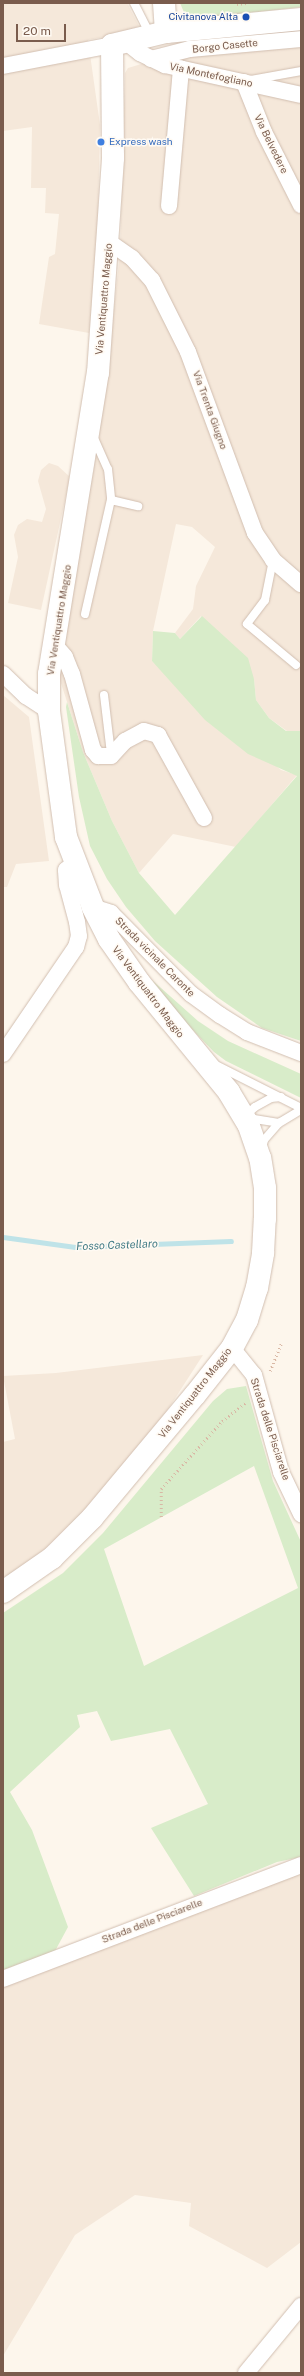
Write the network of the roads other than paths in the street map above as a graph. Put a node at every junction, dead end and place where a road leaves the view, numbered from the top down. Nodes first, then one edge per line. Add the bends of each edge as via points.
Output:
1 (134, 3) edge
2 (164, 3) edge
3 (301, 19) edge
4 (158, 34) junction
5 (301, 38) edge
6 (119, 44) junction
7 (151, 59) junction
8 (3, 66) edge
9 (181, 69) junction
10 (301, 71) edge
11 (244, 82) junction
12 (301, 95) edge
13 (301, 205) edge
14 (169, 206) dead end
15 (109, 242) junction
16 (91, 431) junction
17 (110, 500) junction
18 (138, 506) dead end
19 (273, 560) junction
20 (301, 584) edge
21 (85, 614) dead end
22 (53, 643) junction
23 (296, 665) dead end
24 (3, 674) edge
25 (104, 695) dead end
26 (49, 711) junction
27 (111, 756) junction
28 (204, 818) dead end
29 (76, 862) junction
30 (93, 907) junction
31 (301, 1053) edge
32 (3, 1054) edge
33 (198, 1057) junction
34 (281, 1097) junction
35 (301, 1109) edge
36 (244, 1117) junction
37 (279, 1123) junction
38 (260, 1158) junction
39 (232, 1348) junction
40 (301, 1514) edge
41 (3, 1592) edge
42 (301, 1865) edge
43 (3, 1979) edge
44 (301, 2306) edge
45 (246, 2373) edge

1 - 4 lane
2 - 4 main road
3 - 4 main road
4 - 6 main road
5 - 7 street, Borgo Casette via 190,50
6 - 7 street, Via Montefogliano
6 - 8 street
6 - 15 main road, Via Ventiquattro Maggio
7 - 9 street, Via Montefogliano
9 - 11 street, Via Montefogliano
9 - 14 street
10 - 11 lane
11 - 12 street, Via Montefogliano
11 - 13 street, Via Belvedere via 264,132
15 - 16 main road, Via Ventiquattro Maggio
15 - 19 street, Via Trenta Giugno via 143,268 185,345 255,533
16 - 17 lane via 108,468
16 - 22 main road, Via Ventiquattro Maggio
17 - 18 lane
17 - 21 lane
19 - 20 street, Via Trenta Giugno
19 - 23 lane via 265,600 247,624
22 - 26 main road, Via Ventiquattro Maggio via 49,674
22 - 27 street via 65,657 72,674 93,750 98,756
24 - 26 street via 26,696
25 - 27 lane
26 - 29 main road, Via Ventiquattro Maggio via 66,837
27 - 28 street via 133,735 150,731 158,734
29 - 30 main road, Via Ventiquattro Maggio
29 - 32 street via 66,870 79,936 76,947
30 - 31 street, Strada vicinale Caronte via 111,913 191,994 220,1015 247,1032
30 - 33 main road, Via Ventiquattro Maggio via 121,958
33 - 34 lane
33 - 36 main road, Via Ventiquattro Maggio via 229,1092
34 - 35 lane
34 - 36 lane via 271,1098
35 - 37 lane
36 - 37 lane
36 - 38 main road, Via Ventiquattro Maggio
37 - 38 lane via 264,1140
38 - 39 main road, Via Ventiquattro Maggio via 265,1188 263,1252 247,1320
39 - 40 street, Strada delle Pisciarelle via 254,1375 281,1472
39 - 41 main road, Via Ventiquattro Maggio via 196,1395 92,1518 52,1558
42 - 43 street, Strada delle Pisciarelle
44 - 45 street

